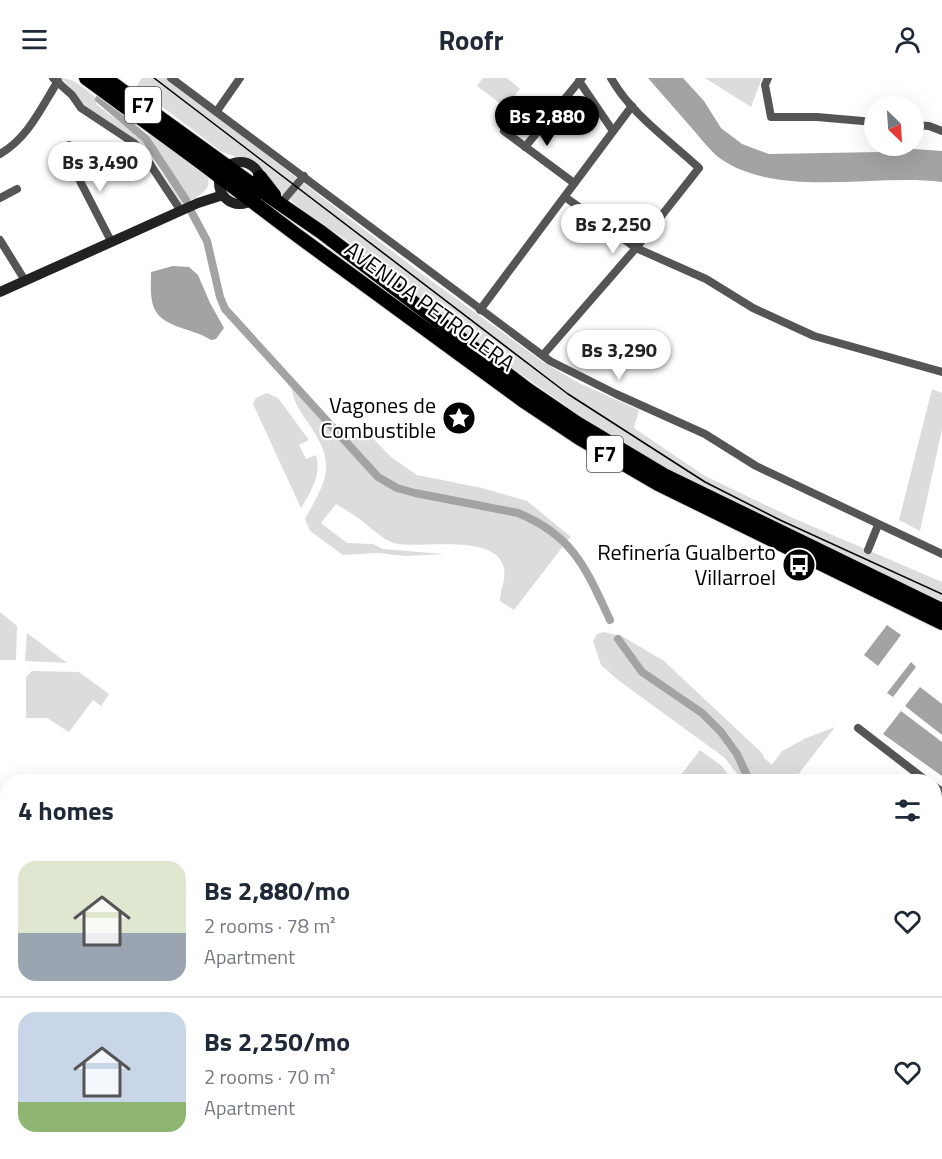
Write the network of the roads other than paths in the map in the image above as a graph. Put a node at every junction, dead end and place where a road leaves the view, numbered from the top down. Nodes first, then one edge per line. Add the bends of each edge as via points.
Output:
1 (86, 78) edge
2 (105, 78) edge
3 (171, 78) edge
4 (240, 78) edge
5 (611, 78) edge
6 (768, 78) edge
7 (55, 80) edge
8 (581, 80) edge
9 (632, 106) junction
10 (217, 111) junction
11 (864, 121) edge
12 (924, 126) edge
13 (504, 131) dead end
14 (942, 131) edge
15 (613, 132) junction
16 (69, 146) dead end
17 (525, 147) junction
18 (0, 154) edge
19 (203, 156) junction
20 (303, 176) junction
21 (226, 178) junction
22 (574, 183) junction
23 (17, 189) dead end
24 (253, 193) junction
25 (565, 197) junction
26 (0, 198) edge
27 (281, 204) junction
28 (181, 211) junction
29 (0, 240) edge
30 (111, 241) junction
31 (636, 248) junction
32 (24, 279) junction
33 (0, 292) edge
34 (480, 310) junction
35 (543, 355) junction
36 (942, 372) edge
37 (878, 525) junction
38 (868, 550) dead end
39 (942, 554) edge
40 (942, 609) edge
41 (942, 623) edge
42 (858, 728) dead end
43 (918, 774) edge

1 - 19 highway, F7
2 - 19 highway, F7
3 - 10 street
4 - 10 street
5 - 9 street
6 - 11 street via 765,85 771,117
7 - 18 street via 24,135
7 - 28 street via 81,108 134,143
8 - 15 street
8 - 17 street
9 - 15 street
9 - 31 street via 699,168
10 - 20 street
12 - 14 street
13 - 17 street
15 - 22 street
16 - 30 street via 66,154
17 - 22 street
19 - 21 highway, F7
19 - 21 highway
20 - 27 street
20 - 34 street
21 - 24 highway, AVENIDA PETROLERA / F7
21 - 24 street via 252,166
21 - 28 street
22 - 25 street
23 - 26 street
24 - 27 highway, AVENIDA PETROLERA / F7
24 - 41 highway, AVENIDA PETROLERA / F7 via 270,214 579,438 658,484
25 - 31 street
25 - 34 street
27 - 40 highway, AVENIDA PETROLERA / F7 via 527,389 611,444 737,512
28 - 30 street
29 - 32 street
30 - 32 street
31 - 35 street
31 - 36 street via 706,279 753,308 814,336
32 - 33 street
34 - 35 street
35 - 37 street
37 - 38 street
37 - 39 street
42 - 43 street

